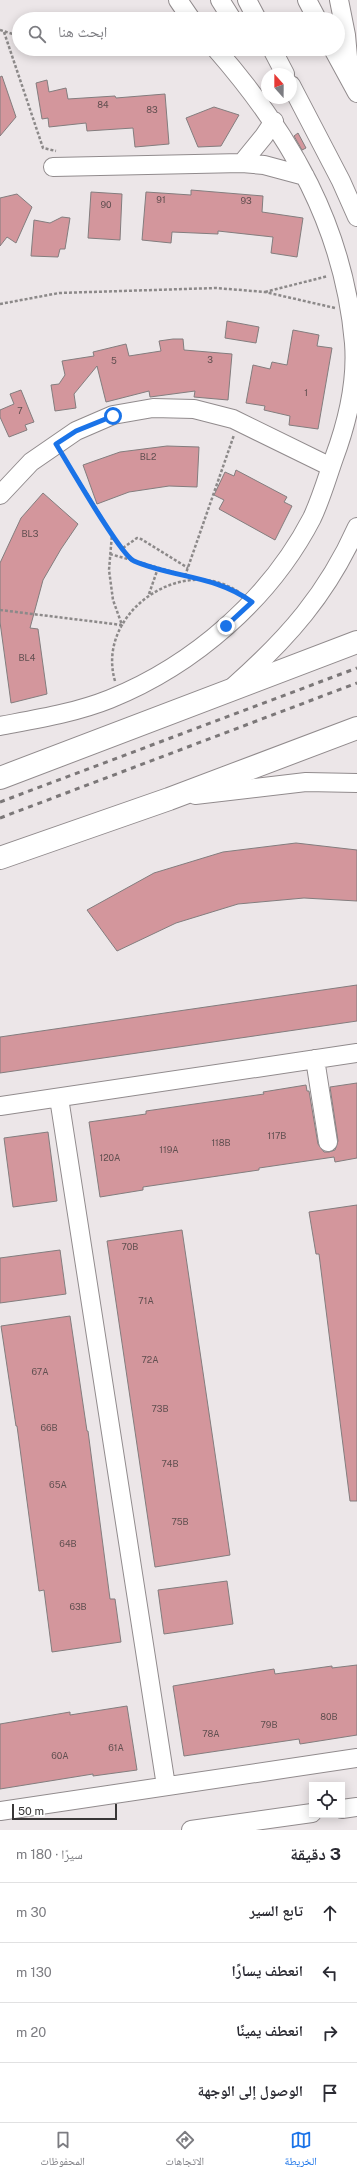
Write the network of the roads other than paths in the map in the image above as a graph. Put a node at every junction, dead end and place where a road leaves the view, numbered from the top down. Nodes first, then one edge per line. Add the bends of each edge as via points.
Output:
1 (178, 0) edge
2 (220, 0) edge
3 (247, 0) edge
4 (307, 0) edge
5 (339, 0) edge
6 (186, 12) edge
7 (228, 12) edge
8 (253, 12) edge
9 (313, 12) edge
10 (341, 12) edge
11 (345, 30) edge
12 (222, 56) edge
13 (276, 56) edge
14 (337, 56) edge
15 (282, 68) edge
16 (353, 86) edge
17 (297, 97) edge
18 (274, 121) junction
19 (242, 163) junction
20 (60, 166) road end
21 (306, 176) junction
22 (357, 217) edge
23 (30, 462) junction
24 (331, 467) junction
25 (0, 474) edge
26 (0, 495) edge
27 (357, 527) edge
28 (357, 642) edge
29 (232, 688) junction
30 (0, 726) edge
31 (357, 728) edge
32 (0, 778) edge
33 (357, 783) edge
34 (169, 799) junction
35 (0, 858) edge
36 (357, 1053) edge
37 (315, 1059) junction
38 (59, 1098) junction
39 (0, 1106) edge
40 (328, 1142) dead end
41 (357, 1758) edge
42 (166, 1786) junction
43 (357, 1807) edge
44 (345, 1809) edge
45 (0, 1811) edge
46 (309, 1813) edge
47 (191, 1830) edge

1 - 6 street
2 - 7 street
3 - 8 street
4 - 9 street
5 - 10 street
11 - 16 street
12 - 18 street
13 - 15 street
14 - 16 street
17 - 22 street
18 - 19 street
18 - 21 street
19 - 20 street
19 - 21 street via 264,165
21 - 24 street via 328,228 342,272 354,346 352,389 344,432
23 - 24 street via 76,431 113,416 153,408 194,409 238,422
23 - 25 street
23 - 26 street
24 - 30 street via 312,517 289,557 252,602 190,656 151,680 119,695 65,714
27 - 29 street via 343,558 308,612 264,660
28 - 29 main road
29 - 32 main road
31 - 34 main road
33 - 34 street via 306,782
34 - 35 main road
36 - 37 street
37 - 38 street
37 - 40 street
38 - 39 street
38 - 42 street
41 - 42 street
42 - 45 street
43 - 44 street
46 - 47 street

